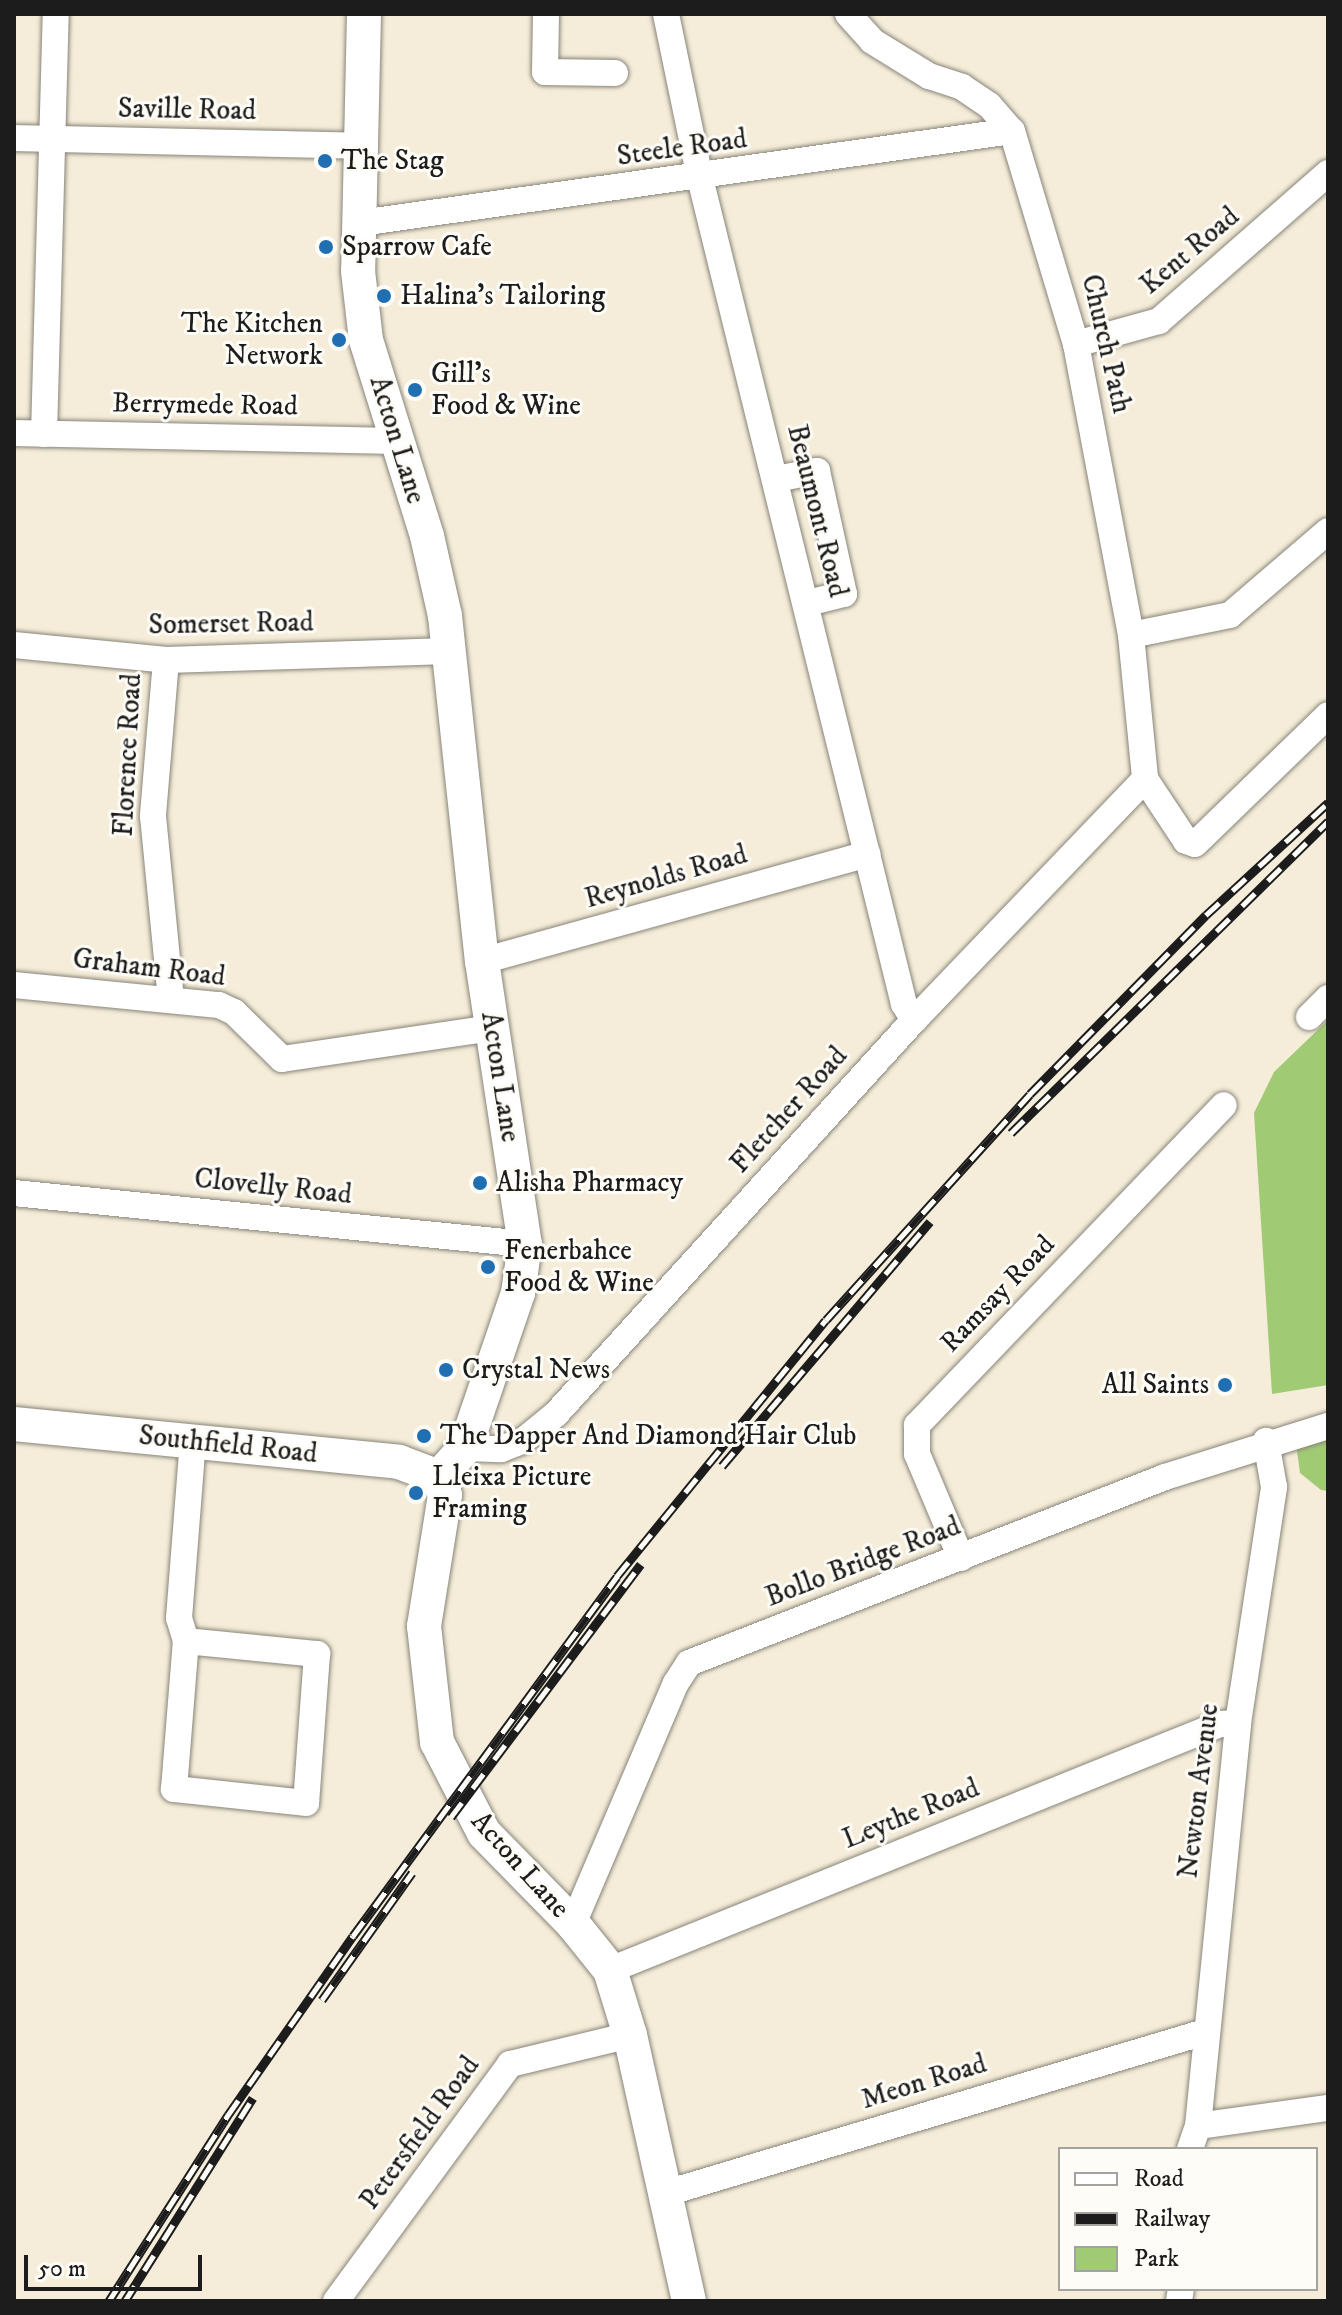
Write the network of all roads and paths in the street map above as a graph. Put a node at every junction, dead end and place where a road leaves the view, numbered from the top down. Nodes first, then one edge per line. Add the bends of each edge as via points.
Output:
1 (56, 14) edge
2 (364, 14) edge
3 (546, 14) edge
4 (666, 14) edge
5 (848, 14) edge
6 (615, 73) dead end
7 (1012, 131) junction
8 (14, 138) edge
9 (51, 138) junction
10 (358, 146) junction
11 (1328, 173) edge
12 (700, 178) junction
13 (360, 223) junction
14 (1076, 344) junction
15 (14, 433) edge
16 (44, 434) junction
17 (395, 441) junction
18 (776, 479) junction
19 (1328, 531) edge
20 (807, 603) junction
21 (1131, 635) junction
22 (14, 645) edge
23 (449, 651) junction
24 (166, 660) junction
25 (1328, 715) edge
26 (1145, 779) junction
27 (867, 854) junction
28 (482, 961) junction
29 (14, 985) edge
30 (171, 998) junction
31 (1328, 998) edge
32 (1309, 1017) dead end
33 (914, 1020) junction
34 (493, 1028) junction
35 (1224, 1105) dead end
36 (14, 1193) edge
37 (525, 1244) junction
38 (14, 1424) edge
39 (1328, 1426) edge
40 (1266, 1441) junction
41 (193, 1442) junction
42 (465, 1448) junction
43 (439, 1477) junction
44 (961, 1558) junction
45 (186, 1641) junction
46 (1238, 1723) junction
47 (573, 1924) junction
48 (610, 1970) junction
49 (1205, 2032) junction
50 (630, 2035) junction
51 (1328, 2108) edge
52 (1194, 2137) edge
53 (663, 2194) junction
54 (336, 2301) edge
55 (689, 2301) edge

1 - 9 street
2 - 10 main road, Acton Lane
3 - 6 street via 545,72
4 - 12 street, Beaumont Road
5 - 7 street, Church Path via 872,41 929,76 962,87 989,105
7 - 12 street, Steele Road
7 - 14 street, Church Path
8 - 9 street, Saville Road
9 - 10 street, Saville Road
9 - 16 street
10 - 13 main road, Acton Lane
11 - 14 street, Kent Road via 1159,321
12 - 13 street, Steele Road
12 - 18 street, Beaumont Road
13 - 17 main road, Acton Lane via 358,271 366,340
14 - 21 street, Church Path
15 - 16 street, Berrymede Road
16 - 17 street, Berrymede Road
17 - 23 main road, Acton Lane via 427,536
18 - 20 street, Beaumont Road
18 - 20 street via 817,471 844,594
19 - 21 street via 1230,615
20 - 27 street, Beaumont Road
21 - 26 street, Church Path
22 - 24 street, Somerset Road
23 - 24 street, Somerset Road
23 - 28 main road, Acton Lane
24 - 30 street, Florence Road via 153,816
25 - 26 street via 1195,844 1186,841
26 - 33 street, Fletcher Road
27 - 28 street, Reynolds Road
27 - 33 street, Beaumont Road via 904,1004
28 - 34 main road, Acton Lane
29 - 30 street, Graham Road
30 - 34 street, Graham Road via 234,1012 282,1059
31 - 32 street
33 - 42 street, Fletcher Road via 556,1414 524,1440 501,1449
34 - 37 main road, Acton Lane
35 - 44 street, Ramsay Road via 917,1425 917,1454
36 - 37 street, Clovelly Road
37 - 42 main road, Acton Lane via 518,1293
38 - 41 main road, Southfield Road
39 - 40 street, Bollo Bridge Road
40 - 44 street, Bollo Bridge Road
40 - 46 street, Newton Avenue via 1274,1487
41 - 43 main road, Southfield Road via 399,1462
41 - 45 street via 179,1618
42 - 43 main road, Acton Lane
43 - 47 main road, Acton Lane via 445,1495 424,1626 437,1742 484,1833
44 - 47 street, Bollo Bridge Road via 689,1663
45 - 45 street via 174,1789 306,1803 317,1654
46 - 48 street, Leythe Road via 1220,1724
46 - 49 street, Newton Avenue
47 - 48 main road, Acton Lane
48 - 50 main road, Acton Lane
49 - 52 street, Newton Avenue
49 - 53 street, Meon Road
50 - 53 main road, Acton Lane
50 - 54 street, Petersfield Road via 510,2064
51 - 52 street
53 - 55 main road, Acton Lane

